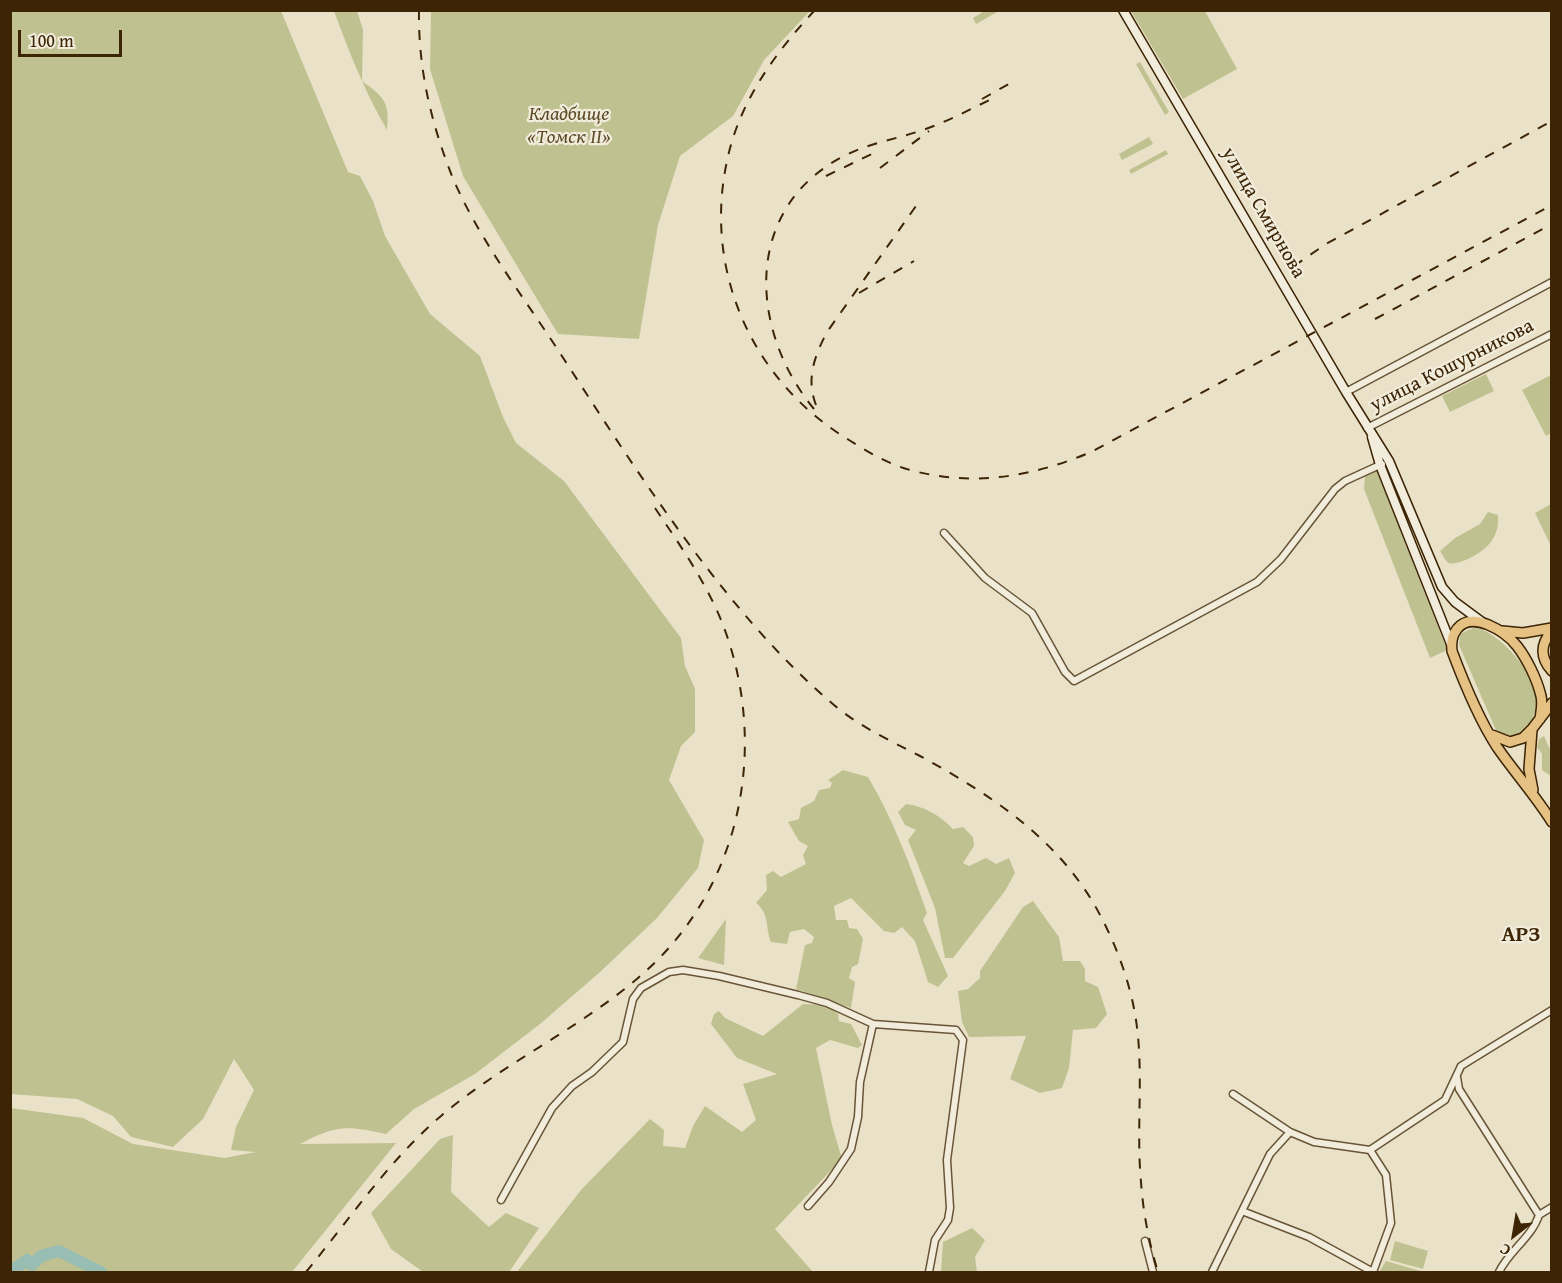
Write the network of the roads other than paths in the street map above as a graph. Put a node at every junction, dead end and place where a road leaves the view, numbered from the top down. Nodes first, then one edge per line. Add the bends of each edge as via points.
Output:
1 (1123, 10) edge
2 (1551, 282) edge
3 (1551, 333) edge
4 (1346, 392) junction
5 (1369, 431) junction
6 (1389, 461) junction
7 (1380, 465) junction
8 (944, 533) dead end
9 (1482, 622) junction
10 (1551, 629) edge
11 (1497, 630) junction
12 (1451, 644) junction
13 (1551, 671) edge
14 (1551, 703) edge
15 (1540, 718) junction
16 (1532, 729) junction
17 (1490, 734) junction
18 (1533, 793) junction
19 (1551, 822) edge
20 (1551, 1010) edge
21 (873, 1024) junction
22 (1456, 1076) junction
23 (1233, 1094) dead end
24 (1290, 1132) junction
25 (1371, 1150) junction
26 (501, 1200) dead end
27 (808, 1206) dead end
28 (1551, 1207) edge
29 (1242, 1211) junction
30 (1539, 1215) junction
31 (1145, 1241) dead end
32 (929, 1272) edge
33 (1153, 1272) edge
34 (1212, 1272) edge
35 (1499, 1272) edge

1 - 4 main road, улица Смирнова
2 - 4 street
3 - 5 street, улица Кошурникова
4 - 5 main road, улица Смирнова
5 - 6 main road, улица Смирнова
5 - 7 main road, улица Смирнова
6 - 7 street
6 - 9 main road, улица Смирнова via 1442,587
7 - 8 street via 1335,489 1281,559 1257,582 1074,681 1032,613 985,578
7 - 12 main road, улица Смирнова
9 - 11 main road
9 - 12 main road via 1465,622
10 - 11 main road via 1523,633
10 - 13 main road via 1542,652
11 - 15 main road via 1516,645 1531,671 1542,698
12 - 17 main road
14 - 15 main road
15 - 16 main road
16 - 17 main road via 1523,738 1510,742
16 - 18 main road via 1529,769
17 - 18 main road
18 - 19 main road
20 - 22 street via 1461,1066
21 - 26 street via 827,1003 719,976 683,970 656,978 640,988 633,999 623,1042 552,1108
21 - 27 street via 851,1149 830,1182
21 - 32 street via 956,1030 963,1040 947,1160 950,1208 948,1220 935,1240
22 - 25 street via 1445,1100
22 - 30 street via 1459,1089
23 - 24 street
24 - 25 street via 1314,1142
24 - 29 street via 1270,1154
25 - 29 street via 1386,1175 1391,1223 1373,1272 1309,1237
28 - 30 street
29 - 34 street
30 - 35 street
31 - 33 street

